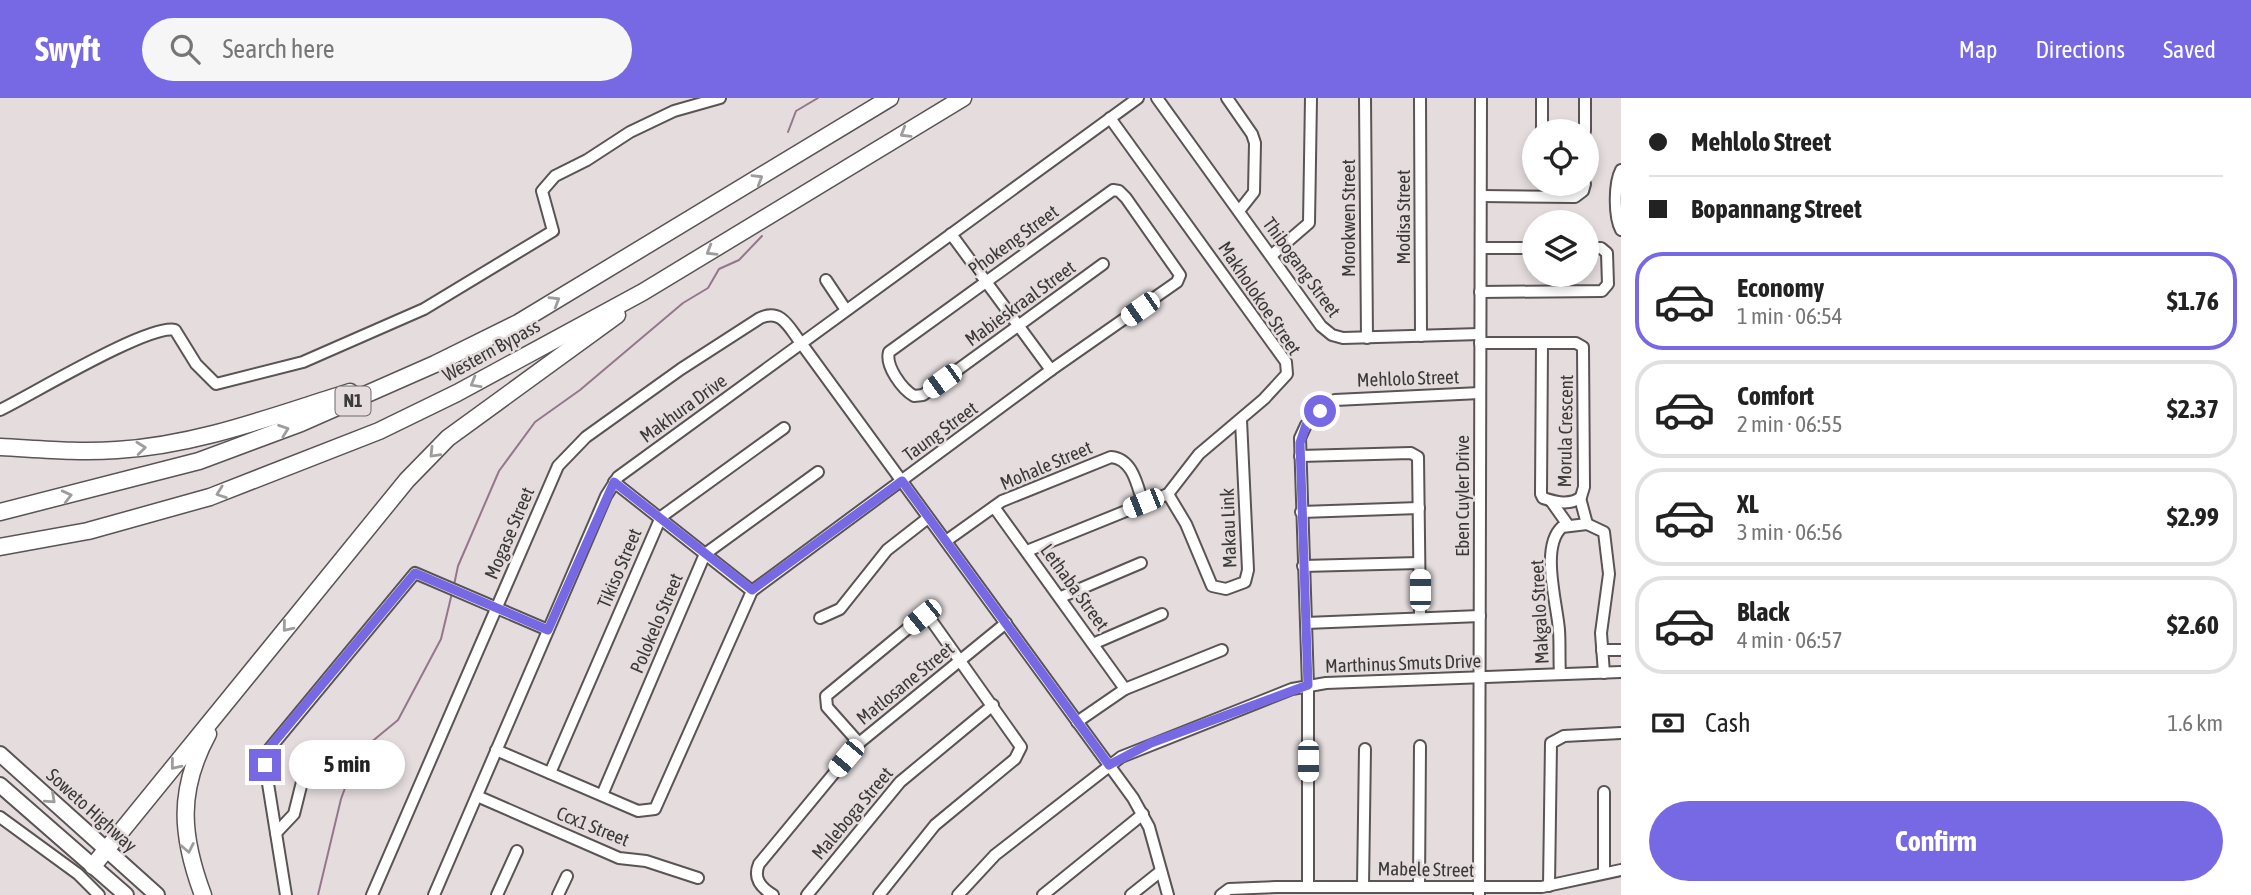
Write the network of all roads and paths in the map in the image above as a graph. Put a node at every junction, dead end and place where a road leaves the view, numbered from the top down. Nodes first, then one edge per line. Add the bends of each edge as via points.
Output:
1 (720, 98) edge
2 (890, 98) edge
3 (963, 98) edge
4 (1138, 98) edge
5 (1157, 98) edge
6 (1311, 98) edge
7 (1365, 98) edge
8 (1420, 98) edge
9 (1481, 98) edge
10 (1542, 98) edge
11 (1585, 98) edge
12 (1231, 100) edge
13 (1110, 118) junction
14 (1542, 119) edge
15 (1586, 119) edge
16 (1621, 170) edge
17 (1481, 196) junction
18 (1522, 196) edge
19 (1542, 196) edge
20 (1575, 196) edge
21 (1239, 211) junction
22 (1621, 230) edge
23 (951, 234) junction
24 (1481, 248) junction
25 (1522, 248) edge
26 (1599, 248) edge
27 (1272, 256) junction
28 (1103, 264) dead end
29 (826, 280) dead end
30 (987, 281) junction
31 (1178, 282) joint
32 (643, 292) junction
33 (1480, 292) junction
34 (846, 310) junction
35 (1019, 326) junction
36 (1421, 336) junction
37 (1367, 338) junction
38 (1480, 338) junction
39 (801, 343) junction
40 (1542, 343) junction
41 (1576, 343) joint
42 (435, 364) junction
43 (1051, 370) junction
44 (1480, 393) junction
45 (923, 395) joint
46 (0, 410) edge
47 (1241, 419) junction
48 (785, 428) dead end
49 (0, 447) edge
50 (1300, 456) junction
51 (818, 471) dead end
52 (902, 481) junction
53 (614, 482) junction
54 (1168, 494) junction
55 (1580, 498) junction
56 (1551, 501) junction
57 (1143, 503) junction
58 (994, 507) junction
59 (1419, 508) junction
60 (0, 512) edge
61 (1301, 512) junction
62 (661, 517) junction
63 (928, 518) junction
64 (1587, 524) junction
65 (1568, 525) junction
66 (946, 541) junction
67 (0, 547) edge
68 (1027, 551) junction
69 (705, 554) junction
70 (1141, 563) dead end
71 (1419, 563) junction
72 (1303, 566) junction
73 (752, 590) junction
74 (1060, 597) junction
75 (495, 609) junction
76 (1162, 614) dead end
77 (1480, 616) junction
78 (1420, 617) junction
79 (820, 618) dead end
80 (1006, 623) junction
81 (1306, 623) junction
82 (548, 630) junction
83 (1095, 643) junction
84 (1222, 650) dead end
85 (1602, 650) junction
86 (1621, 650) edge
87 (264, 655) junction
88 (960, 660) junction
89 (1621, 672) edge
90 (1604, 673) junction
91 (1560, 674) junction
92 (1479, 677) junction
93 (1308, 685) junction
94 (1125, 689) junction
95 (993, 705) junction
96 (1077, 722) junction
97 (1621, 733) edge
98 (859, 743) junction
99 (1420, 747) dead end
100 (1365, 749) dead end
101 (496, 750) junction
102 (0, 754) edge
103 (308, 758) dead end
104 (1109, 765) junction
105 (550, 773) junction
106 (0, 785) edge
107 (1604, 792) dead end
108 (602, 795) junction
109 (477, 796) junction
110 (1143, 814) junction
111 (0, 817) edge
112 (276, 833) junction
113 (106, 848) junction
114 (517, 851) dead end
115 (93, 866) junction
116 (1621, 870) edge
117 (1161, 871) junction
118 (1604, 873) junction
119 (567, 876) dead end
120 (698, 878) dead end
121 (1363, 886) junction
122 (1419, 886) junction
123 (1549, 886) junction
124 (1308, 887) junction
125 (1479, 891) edge
126 (1225, 892) edge
127 (99, 895) edge
128 (126, 895) edge
129 (158, 895) edge
130 (203, 895) edge
131 (286, 895) edge
132 (372, 895) edge
133 (434, 895) edge
134 (497, 895) edge
135 (558, 895) edge
136 (773, 895) edge
137 (807, 895) edge
138 (879, 895) edge
139 (958, 895) edge
140 (1044, 895) edge
141 (1131, 895) edge
142 (1168, 895) edge

1 - 46 street via 674,111 555,176 542,191 553,231 501,265 424,309 303,362 216,384 196,364 175,330 167,328
42 -> 2 highway, Western Bypass / N1 via 519,323
3 -> 32 highway, Western Bypass / N1
4 - 13 street, Makhura Drive
5 - 21 street, Thibogang Street
6 - 27 street via 1309,223
7 - 37 street, Morokwen Street
8 - 36 street, Modisa Street
9 - 17 street, Eben Cuyler Drive
10 - 14 street
11 - 15 street
12 - 21 street via 1255,143 1254,192
13 - 23 street, Makhura Drive
13 - 47 street, Makholokoe Street via 1286,362 1284,379
16 - 22 street
17 - 18 street
17 - 24 street, Eben Cuyler Drive
19 - 20 street
21 - 27 street, Thibogang Street
23 - 30 street
23 - 34 street, Makhura Drive
24 - 25 street
24 - 33 street, Eben Cuyler Drive
26 - 33 street via 1607,253 1608,284 1602,291
27 - 37 street, Thibogang Street via 1328,332 1337,337
28 - 35 street, Mabieskraal Street
29 - 34 street
30 - 31 street, Phokeng Street via 1115,190 1126,198 1175,265
30 - 35 street
30 - 45 street, Phokeng Street via 889,352 888,362 905,388 914,396
31 - 43 street, Taung Street
32 -> 67 highway, Western Bypass / N1 via 457,393 316,457 198,500 88,531
32 -> 87 highway via 448,438 382,508
33 - 38 street, Eben Cuyler Drive
34 - 39 street, Makhura Drive
35 - 43 street
35 - 45 street, Mabieskraal Street
36 - 37 street, Thibogang Street
36 - 38 street, Thibogang Street
38 - 40 street, Thibogang Street
38 - 44 street, Eben Cuyler Drive
39 - 52 street, Mogase Street
39 - 53 street, Makhura Drive
39 - 75 street, Mogase Street via 780,317 765,316 681,369 572,449 558,466
40 - 41 street, Thibogang Street
40 - 56 street, Morula Crescent via 1540,489 1543,498
41 - 55 street, Morula Crescent via 1584,350 1584,488
49 -> 42 highway via 95,452 182,442 240,428
60 -> 42 highway, Western Bypass / N1 via 199,461 301,423
43 - 52 street, Taung Street
44 - 50 street, Mehlolo Street via 1335,400 1306,425
44 - 77 street, Eben Cuyler Drive
47 - 54 street, Makholokoe Street via 1199,454
47 - 54 street, Makau Link via 1245,582 1226,589 1212,586
48 - 62 street, Tikiso Street
50 - 59 street via 1413,454 1420,464
50 - 61 street, Mehlolo Street
51 - 69 street
52 - 63 street, Mogase Street
52 - 73 street, Taung Street
53 - 62 street
53 - 82 street, Makhura Drive
54 - 57 street
55 - 56 street, Morula Crescent
55 - 64 street
56 - 65 street
57 - 58 street, Mohale Street via 1129,467 1111,457
57 - 68 street
58 - 66 street, Mohale Street
58 - 68 street, Lethaba Street
59 - 61 street
59 - 71 street
61 - 72 street, Mehlolo Street
62 - 69 street
62 - 105 street, Tikiso Street
63 - 66 street, Mogase Street
63 - 79 street via 891,545 840,608
64 - 65 street
64 - 85 street via 1604,532 1609,557
65 - 91 street, Makgalo Street via 1558,531 1553,544
66 - 80 street, Mogase Street
68 - 74 street, Lethaba Street
69 - 73 street
69 - 108 street, Polokelo Street
70 - 74 street
71 - 72 street
71 - 78 street
72 - 81 street, Mehlolo Street
73 - 108 street via 659,804 652,811 638,811
74 - 83 street, Lethaba Street
75 - 82 street
75 - 112 street via 415,573 270,747 265,765
75 - 132 street, Mogase Street
76 - 83 street
77 - 78 street
77 - 92 street, Eben Cuyler Drive
78 - 81 street
80 - 88 street, Matlosane Street
80 - 96 street, Mogase Street
81 - 93 street, Mehlolo Street
82 - 101 street, Makhura Drive
83 - 94 street, Lethaba Street
84 - 94 street
85 - 86 street
85 - 90 street
87 -> 113 highway
87 -> 130 highway via 212,727 192,769 184,829
88 - 95 street
88 - 98 street, Matlosane Street
88 - 98 street via 931,620 922,617 826,696 827,707
89 - 90 street, Marthinus Smuts Drive
90 - 91 street, Marthinus Smuts Drive
91 - 92 street, Marthinus Smuts Drive
92 - 93 street, Marthinus Smuts Drive
92 - 125 street, Eben Cuyler Drive
93 - 104 street, Marthinus Smuts Drive via 1151,743
93 - 124 street, Mehlolo Street
94 - 96 street
95 - 137 street, Maleboga Street via 900,782
95 - 138 street via 1020,742 1019,754 939,821
96 - 104 street, Mogase Street
97 - 123 street via 1564,736 1550,743
98 - 136 street, Matlosane Street via 759,863 756,875
99 - 122 street
100 - 121 street
101 - 105 street
101 - 109 street, Makhura Drive
102 -> 113 main road, Soweto Highway
103 - 112 street via 294,814
104 - 110 street, Mogase Street
104 - 139 street, Marthinus Smuts Drive via 995,855
105 - 108 street
106 - 115 main road
107 - 118 street
109 - 120 street, Ccx1 Street via 619,858 641,859
109 - 133 street, Makhura Drive
110 - 117 street, Mogase Street
110 - 140 street
111 - 127 street
112 - 131 street
113 - 115 highway
113 - 129 main road, Soweto Highway
114 - 134 street
115 - 128 main road
116 - 118 street, Mabele Street
117 - 141 street
117 - 142 street, Mogase Street
118 - 123 street, Mabele Street
119 - 135 street
121 - 122 street, Mabele Street
121 - 124 street, Mabele Street
122 - 125 street, Mabele Street
123 - 125 street, Mabele Street
124 - 126 street, Mabele Street

